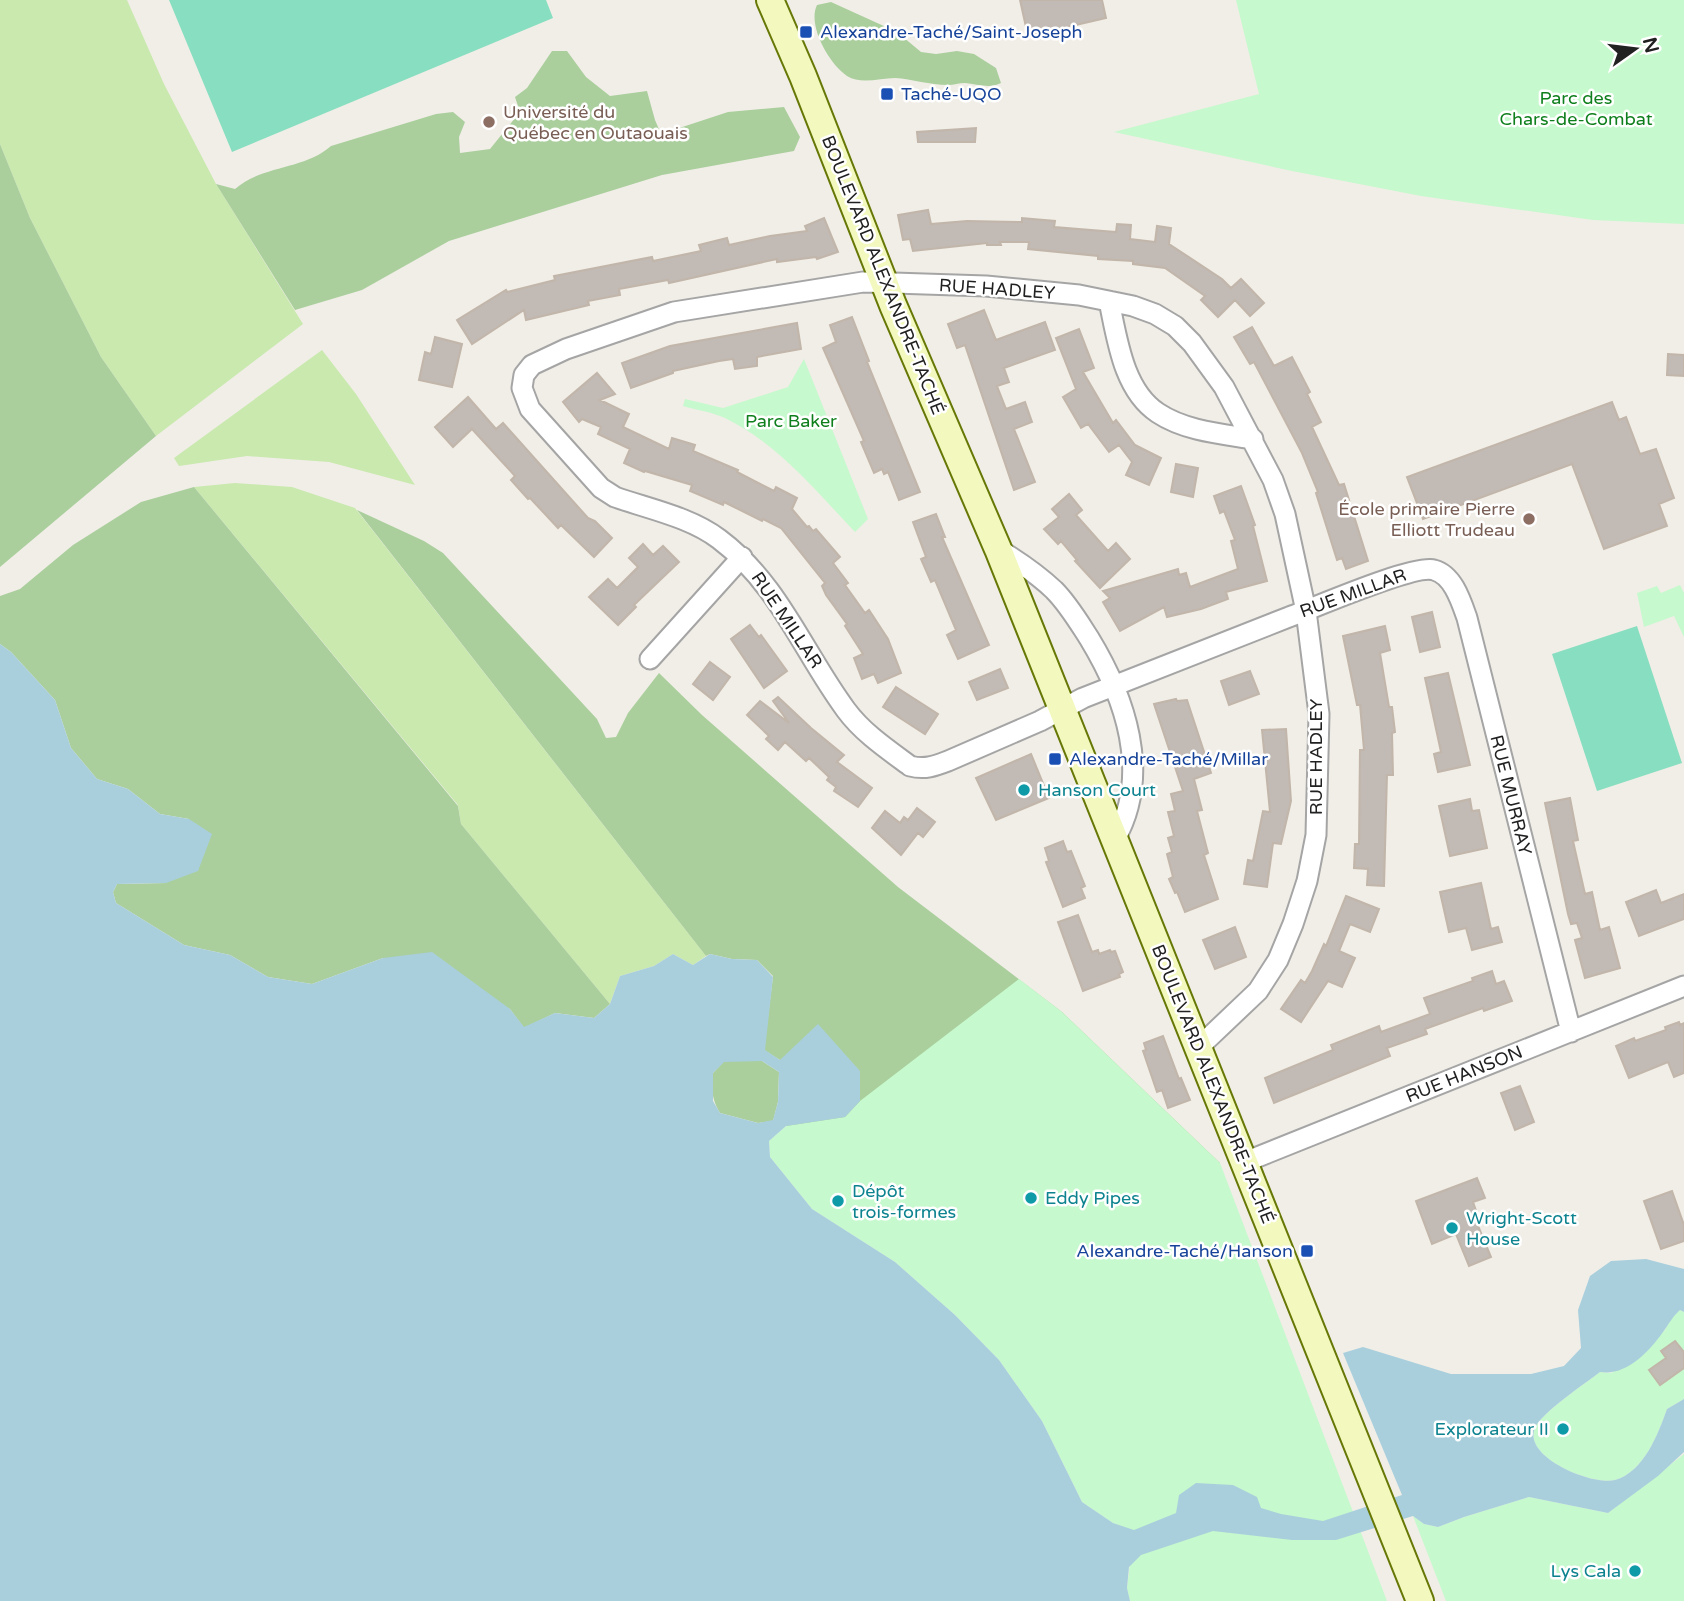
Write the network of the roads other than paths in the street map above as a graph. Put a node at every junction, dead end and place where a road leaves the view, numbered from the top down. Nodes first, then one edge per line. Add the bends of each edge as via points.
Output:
1 (770, 0) edge
2 (885, 283) junction
3 (1109, 301) junction
4 (1253, 439) junction
5 (998, 549) junction
6 (742, 557) junction
7 (1433, 569) joint
8 (1306, 611) junction
9 (650, 659) dead end
10 (1115, 685) junction
11 (1062, 709) junction
12 (1115, 839) junction
13 (1684, 986) edge
14 (1570, 1032) junction
15 (1199, 1047) junction
16 (1245, 1162) junction
17 (1420, 1601) edge

1 - 2 main road, BOULEVARD ALEXANDRE-TACHÉ
2 - 3 street, RUE HADLEY via 986,286
2 - 5 main road, BOULEVARD ALEXANDRE-TACHÉ
2 - 6 street, RUE MILLAR via 863,282 674,312 541,359 524,375 522,388 530,409 601,488 695,525
3 - 4 street, RUE HADLEY via 1155,314 1184,334 1224,387
3 - 4 street via 1127,372 1157,413 1182,424
4 - 8 street, RUE HADLEY via 1285,514
5 - 10 street via 1056,592
5 - 11 main road, BOULEVARD ALEXANDRE-TACHÉ
6 - 9 street
6 - 11 street, RUE MILLAR via 789,618 845,710 865,732 910,766 926,769 948,761
7 - 8 street, RUE MILLAR via 1396,576
7 - 14 street, RUE MURRAY via 1447,578 1467,618
8 - 10 street, RUE MILLAR
8 - 15 street, RUE HADLEY via 1319,714 1316,835 1307,881 1278,960 1258,991
10 - 11 street, RUE MILLAR
10 - 12 street via 1134,763 1130,803
11 - 12 main road, BOULEVARD ALEXANDRE-TACHÉ
12 - 15 main road, BOULEVARD ALEXANDRE-TACHÉ
13 - 14 street, RUE HANSON
14 - 16 street, RUE HANSON
15 - 16 main road, BOULEVARD ALEXANDRE-TACHÉ
16 - 17 main road, BOULEVARD ALEXANDRE-TACHÉ

